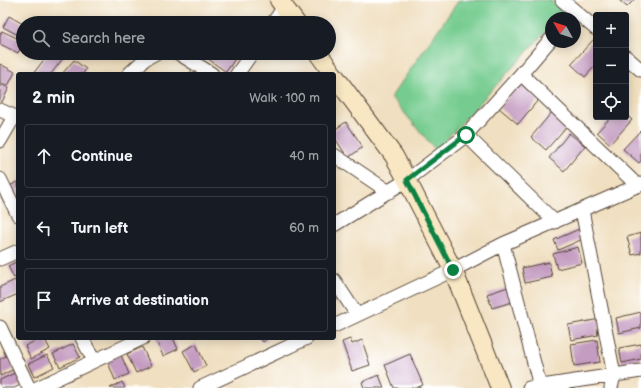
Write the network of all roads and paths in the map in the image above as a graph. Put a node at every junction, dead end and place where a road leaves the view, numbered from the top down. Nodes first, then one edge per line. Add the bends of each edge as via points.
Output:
1 (562, 0) edge
2 (282, 3) edge
3 (571, 12) edge
4 (276, 16) edge
5 (291, 16) edge
6 (581, 20) edge
7 (593, 27) edge
8 (545, 46) edge
9 (145, 60) edge
10 (189, 60) edge
11 (247, 60) edge
12 (323, 60) edge
13 (629, 60) edge
14 (641, 70) edge
15 (132, 72) edge
16 (209, 72) edge
17 (238, 72) edge
18 (332, 72) edge
19 (521, 74) junction
20 (336, 77) edge
21 (0, 110) edge
22 (16, 118) edge
23 (466, 135) junction
24 (0, 141) edge
25 (336, 156) edge
26 (0, 179) edge
27 (407, 180) junction
28 (640, 185) edge
29 (389, 192) junction
30 (582, 210) junction
31 (16, 211) edge
32 (555, 222) junction
33 (336, 224) edge
34 (503, 244) junction
35 (16, 252) edge
36 (0, 259) edge
37 (453, 270) junction
38 (336, 283) edge
39 (356, 315) junction
40 (336, 325) edge
41 (0, 327) edge
42 (83, 340) edge
43 (139, 340) edge
44 (303, 340) edge
45 (94, 361) junction
46 (641, 371) edge
47 (614, 375) junction
48 (534, 387) edge
49 (29, 388) edge
50 (37, 388) edge
51 (200, 388) edge
52 (500, 388) edge
53 (610, 388) edge

1 - 3 street
2 - 4 street
2 - 5 main road
6 - 7 street
8 - 19 street
9 - 15 street
10 - 16 street
11 - 17 street
12 - 18 main road
13 - 14 street
19 - 23 street
19 - 28 street
20 - 27 main road via 394,156
21 - 22 street
22 - 24 street
23 - 27 street
23 - 32 street
25 - 29 street
26 - 31 street
27 - 29 street
27 - 37 main road
28 - 30 street
29 - 33 street
30 - 32 street
30 - 47 street
32 - 34 street
34 - 37 street
34 - 48 street
35 - 36 street
37 - 39 street
37 - 52 main road
38 - 39 street
39 - 40 street
41 - 49 street
42 - 45 street
43 - 45 street
44 - 51 street
45 - 50 street
46 - 47 street
47 - 48 street
47 - 53 street

